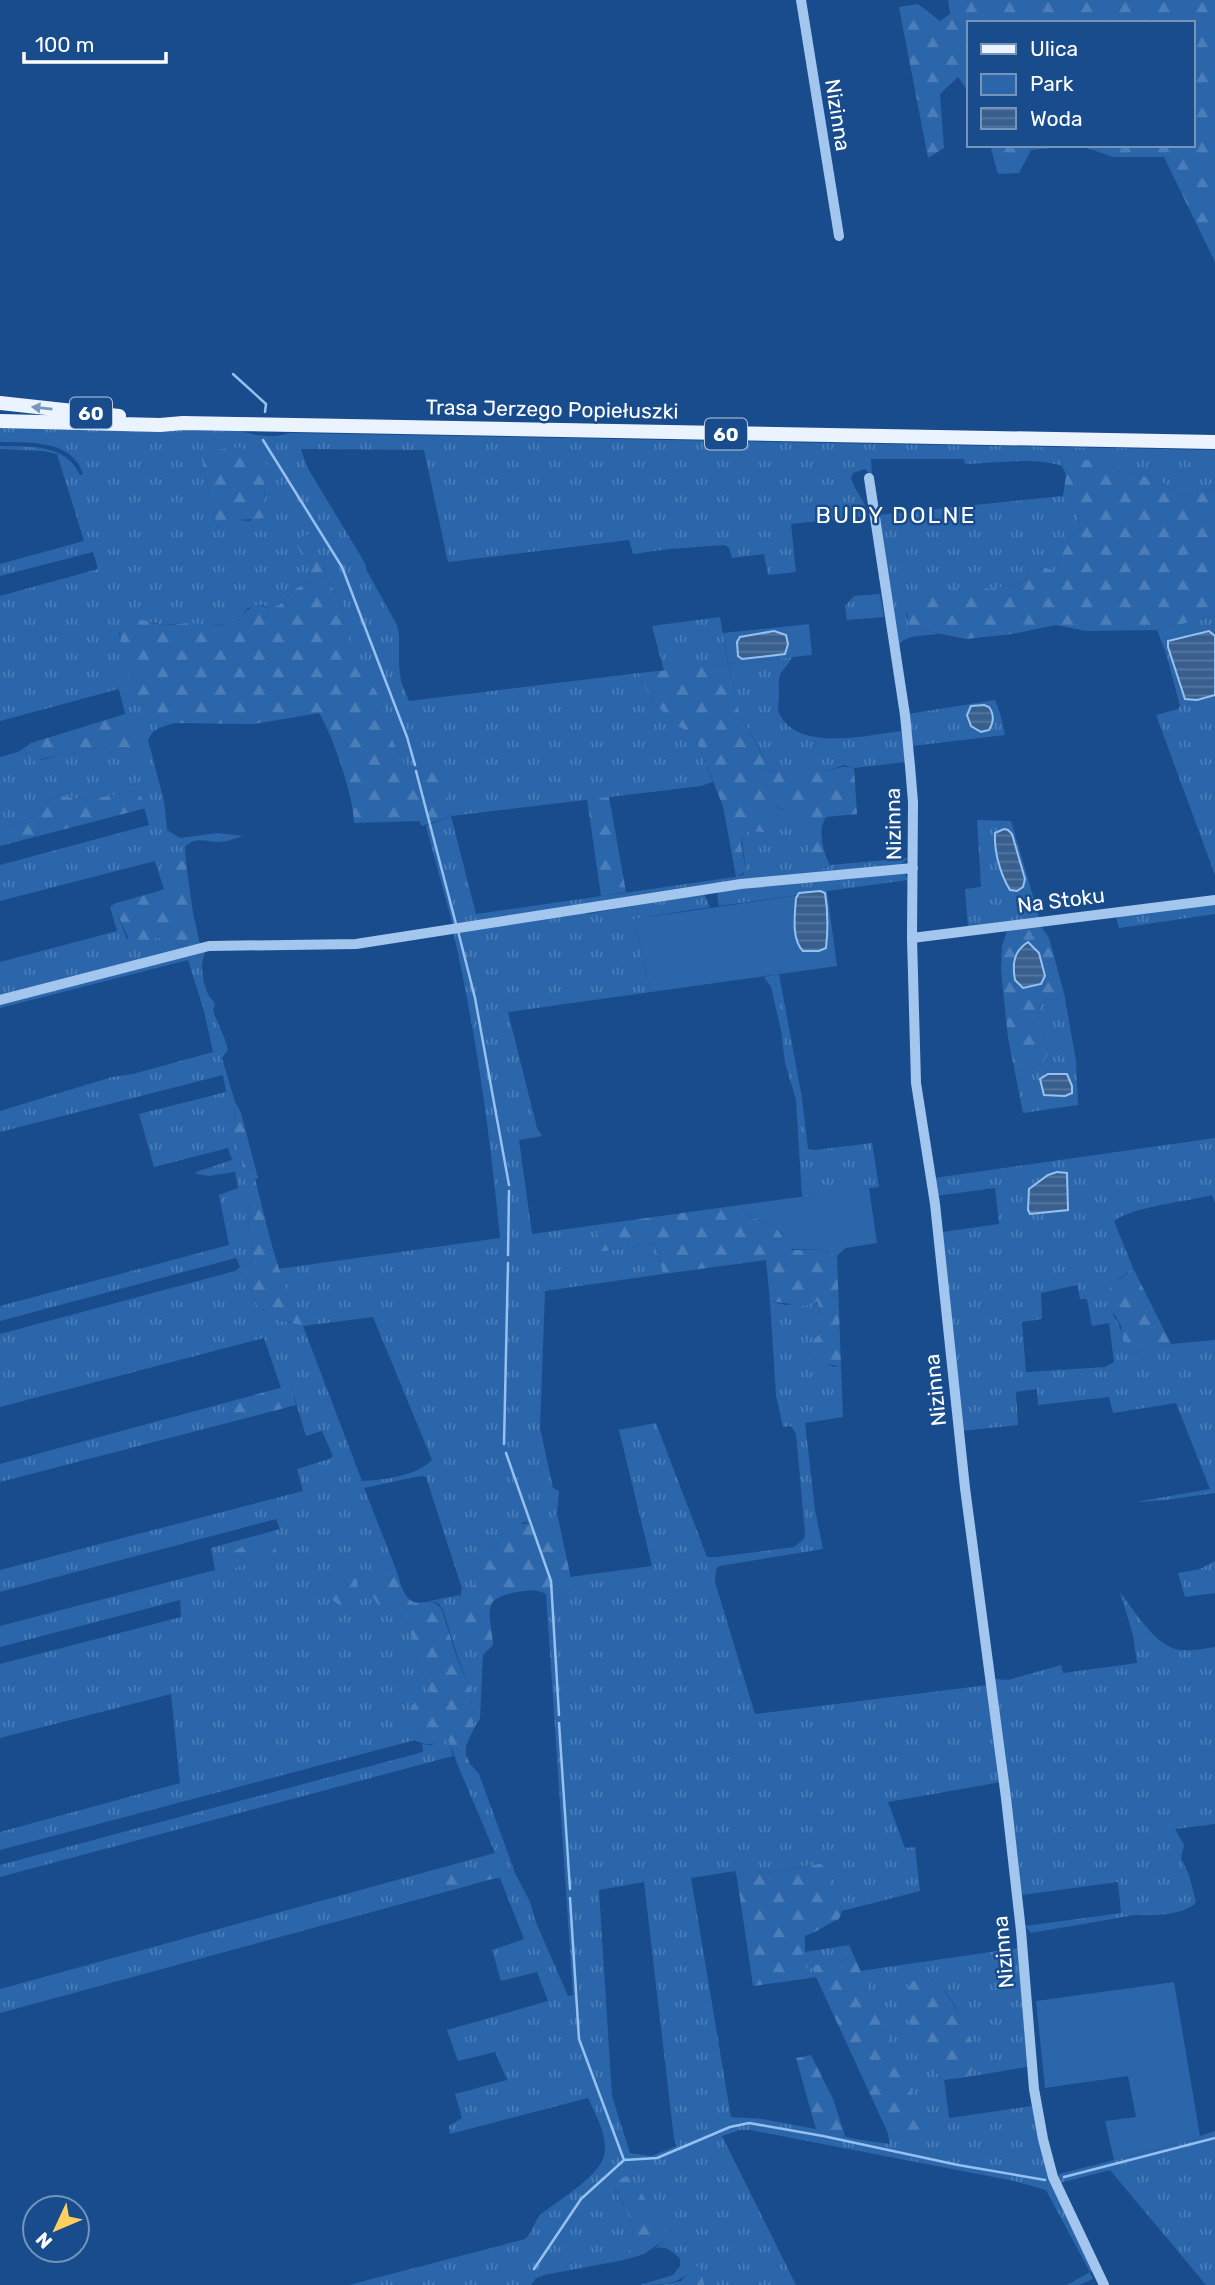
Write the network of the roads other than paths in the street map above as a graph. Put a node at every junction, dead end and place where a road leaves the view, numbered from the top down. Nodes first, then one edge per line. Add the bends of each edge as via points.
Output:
1 (801, 0) edge
2 (838, 236) dead end
3 (0, 403) edge
4 (0, 421) edge
5 (183, 423) junction
6 (1215, 442) edge
7 (869, 478) dead end
8 (913, 867) junction
9 (1215, 900) edge
10 (912, 938) junction
11 (0, 1000) edge
12 (1104, 2285) edge

1 - 2 street, Nizinna
5 -> 3 main road, Trasa Jerzego Popiełuszki / 60
4 - 5 main road, Trasa Jerzego Popiełuszki / 60
5 - 6 main road, Trasa Jerzego Popiełuszki / 60
7 - 8 street, Nizinna via 908,744
8 - 10 street, Nizinna
8 - 11 street via 741,884 356,944 209,946
9 - 10 street, Na Stoku
10 - 12 street, Nizinna via 916,1083 935,1205 965,1488 1003,1773 1034,2089 1053,2176

